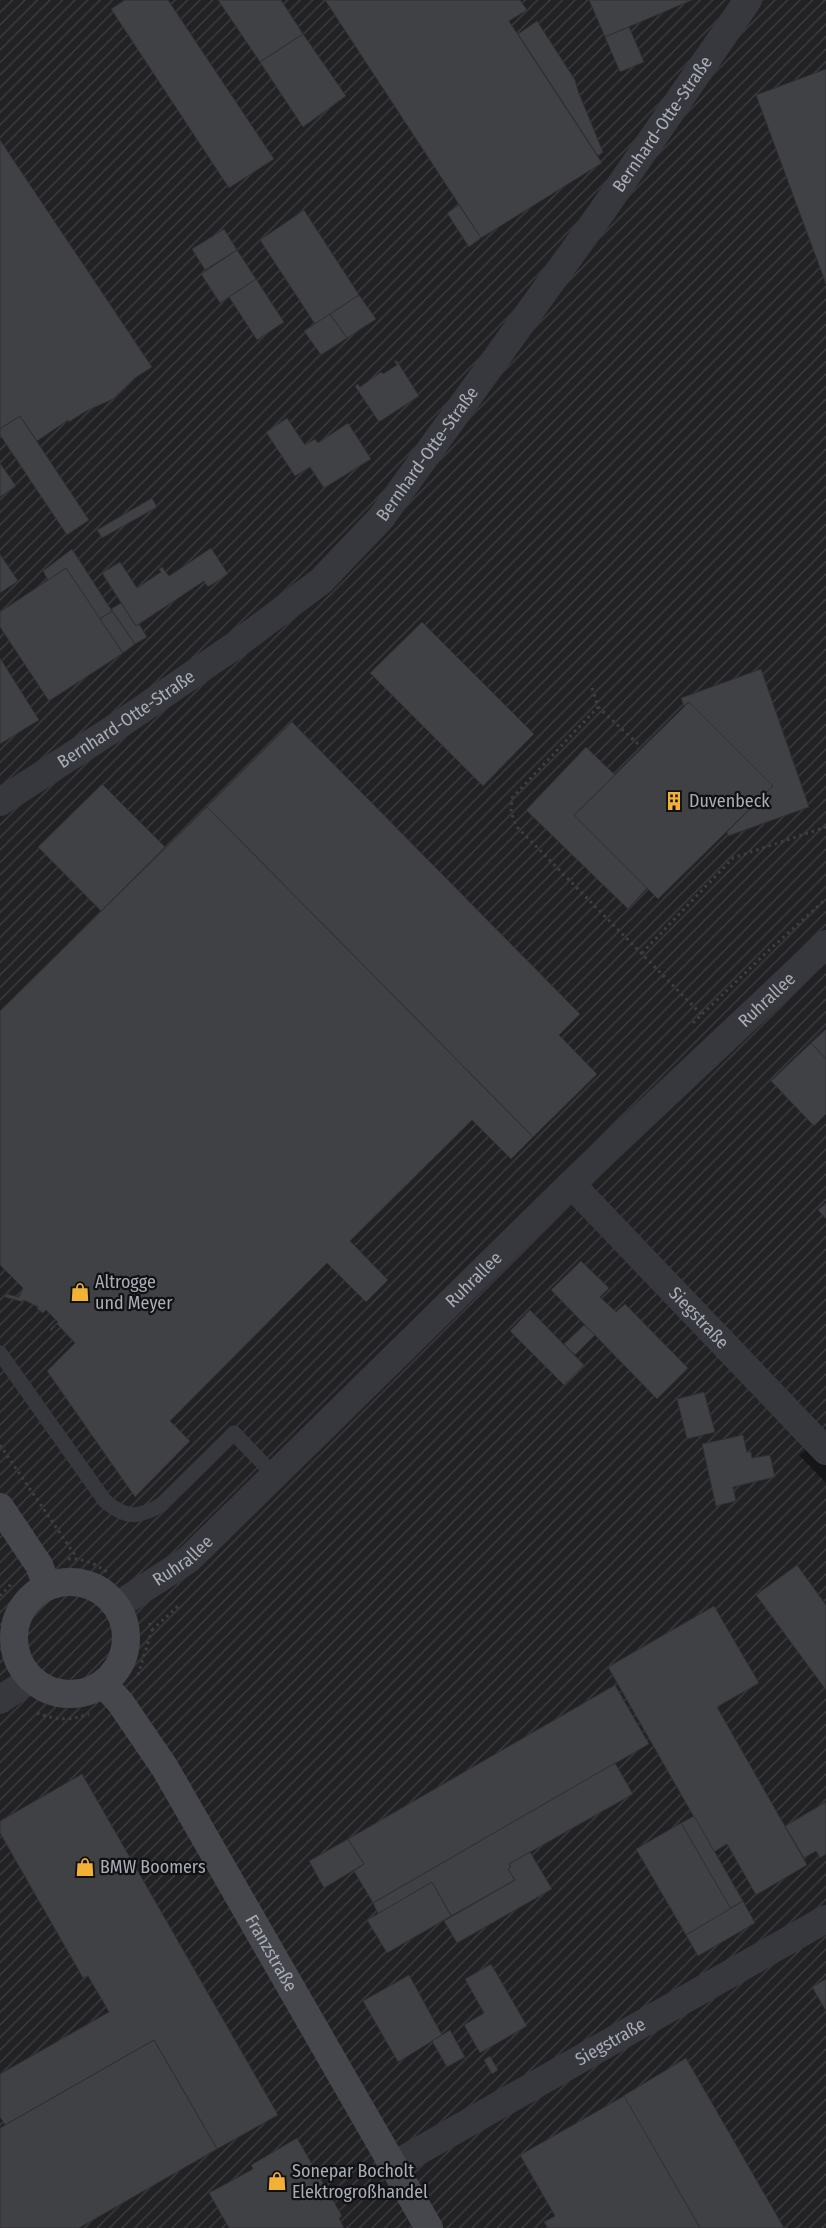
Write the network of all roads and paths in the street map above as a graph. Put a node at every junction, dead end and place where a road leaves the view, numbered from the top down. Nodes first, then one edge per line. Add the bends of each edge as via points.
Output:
1 (748, 0) edge
2 (592, 688) dead end
3 (598, 707) junction
4 (638, 744) dead end
5 (0, 802) edge
6 (826, 827) edge
7 (826, 944) edge
8 (642, 954) junction
9 (702, 1015) dead end
10 (571, 1184) junction
11 (0, 1353) edge
12 (0, 1445) edge
13 (826, 1451) edge
14 (274, 1476) junction
15 (0, 1506) edge
16 (78, 1559) junction
17 (43, 1576) junction
18 (127, 1600) junction
19 (31, 1678) junction
20 (112, 1693) junction
21 (4, 1697) edge
22 (826, 1919) edge
23 (394, 2165) junction
24 (429, 2228) edge

1 - 5 street, Bernhard-Otte-Straße via 381,518 321,581 244,639
2 - 3 path
3 - 4 path
3 - 8 path via 512,798 511,811 516,826
6 - 8 path via 734,858
7 - 10 street, Ruhrallee
8 - 9 path
10 - 13 street, Siegstraße
10 - 14 street, Ruhrallee
11 - 14 lane via 105,1501 118,1512 146,1514 161,1506 234,1433
12 - 16 path
14 - 18 street, Ruhrallee via 189,1559
15 - 17 street
16 - 17 path
16 - 18 path via 94,1563
17 - 18 street via 85,1584
17 - 19 street via 20,1611 14,1628 14,1647 20,1664
18 - 20 street via 124,1621 127,1639
18 - 20 path via 152,1630 136,1680
19 - 20 street via 47,1689 66,1694
19 - 21 street
20 - 21 path via 75,1719 48,1718
20 - 23 street, Franzstraße via 166,1768
22 - 23 street, Siegstraße
23 - 24 street, Franzstraße

